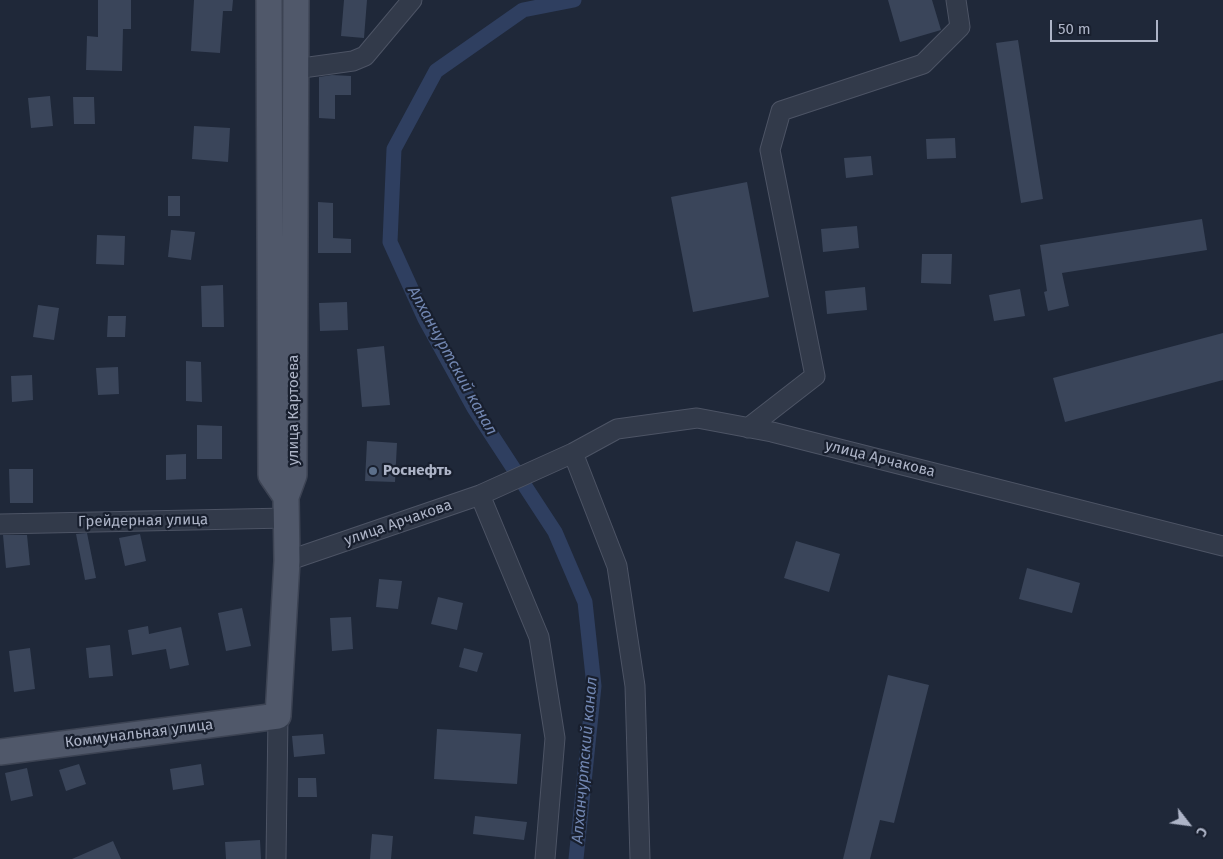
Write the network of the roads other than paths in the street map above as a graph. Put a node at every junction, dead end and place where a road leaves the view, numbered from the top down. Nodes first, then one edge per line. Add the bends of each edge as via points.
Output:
1 (269, 0) edge
2 (296, 0) edge
3 (412, 0) edge
4 (956, 0) edge
5 (295, 69) junction
6 (748, 428) junction
7 (574, 453) junction
8 (480, 495) junction
9 (286, 508) junction
10 (0, 524) edge
11 (1223, 546) edge
12 (288, 562) junction
13 (278, 716) junction
14 (0, 752) edge
15 (276, 859) edge
16 (545, 859) edge
17 (640, 859) edge

1 - 9 main road, улица Картоева via 271,475
2 - 5 main road, улица Картоева
3 - 5 street via 365,56 354,61
4 - 6 street via 960,27 923,64 781,111 770,150 815,376
5 - 9 main road, улица Картоева via 294,476
6 - 7 street, улица Арчакова via 697,418 617,429
6 - 11 street, улица Арчакова
7 - 8 street, улица Арчакова
7 - 17 street via 617,566 635,686
8 - 12 street, улица Арчакова
8 - 16 street via 539,637 555,738
9 - 10 street, Грейдерная улица
9 - 12 main road
12 - 13 main road
13 - 14 main road, Коммунальная улица
13 - 15 street

